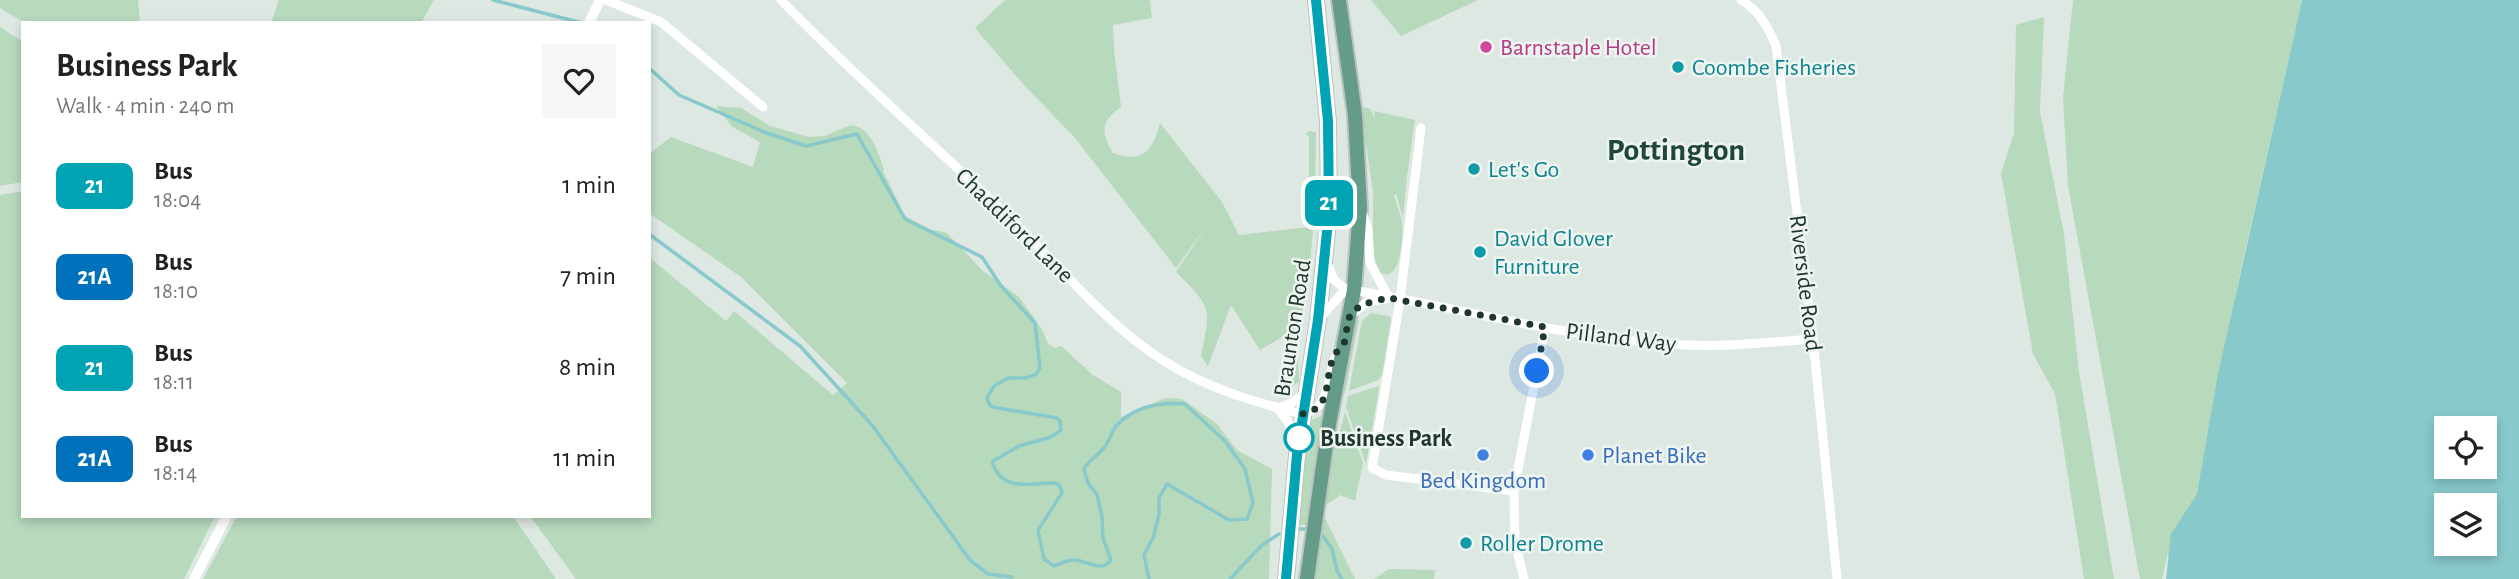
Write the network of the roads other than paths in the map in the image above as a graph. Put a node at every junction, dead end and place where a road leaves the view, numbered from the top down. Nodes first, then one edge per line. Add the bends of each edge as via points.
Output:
1 (600, 0) edge
2 (606, 0) edge
3 (781, 0) edge
4 (1316, 0) edge
5 (1339, 0) edge
6 (1741, 0) edge
7 (591, 17) edge
8 (763, 107) dead end
9 (1421, 128) dead end
10 (1360, 208) junction
11 (1326, 259) junction
12 (1350, 290) junction
13 (1389, 298) junction
14 (1400, 300) junction
15 (1349, 317) junction
16 (1318, 320) junction
17 (1545, 327) junction
18 (1813, 339) junction
19 (1344, 343) junction
20 (1306, 392) junction
21 (1276, 408) junction
22 (1302, 414) junction
23 (1297, 455) junction
24 (1514, 491) junction
25 (226, 518) edge
26 (194, 579) edge
27 (1286, 579) edge
28 (1307, 579) edge
29 (1524, 579) edge
30 (1837, 579) edge

1 - 7 street
2 - 8 street via 661,22
3 - 21 street, Chaddiford Lane via 1139,344 1225,392
4 - 11 main road, Braunton Road via 1328,121
5 - 10 main road via 1355,116
6 - 18 street, Riverside Road via 1766,21 1776,46
9 - 14 street
10 - 12 main road
10 - 13 street via 1368,230 1370,263
11 - 12 street via 1334,280
11 - 16 main road, Braunton Road
12 - 13 street, Pilland Way
12 - 15 main road
12 - 16 street
13 - 14 street, Pilland Way
13 - 15 street via 1367,302
14 - 17 street, Pilland Way
14 - 24 street via 1372,468 1386,475
15 - 19 main road
16 - 20 main road, Braunton Road
17 - 18 street, Pilland Way via 1685,345
17 - 24 street
18 - 30 street, Riverside Road
19 - 22 street via 1334,356 1319,408
19 - 28 main road
20 - 21 street
20 - 22 main road, Braunton Road
21 - 22 street, Chaddiford Lane
21 - 23 street via 1289,423
22 - 23 main road, Braunton Road
23 - 27 main road, Braunton Road
24 - 29 street via 1515,542
25 - 26 street

